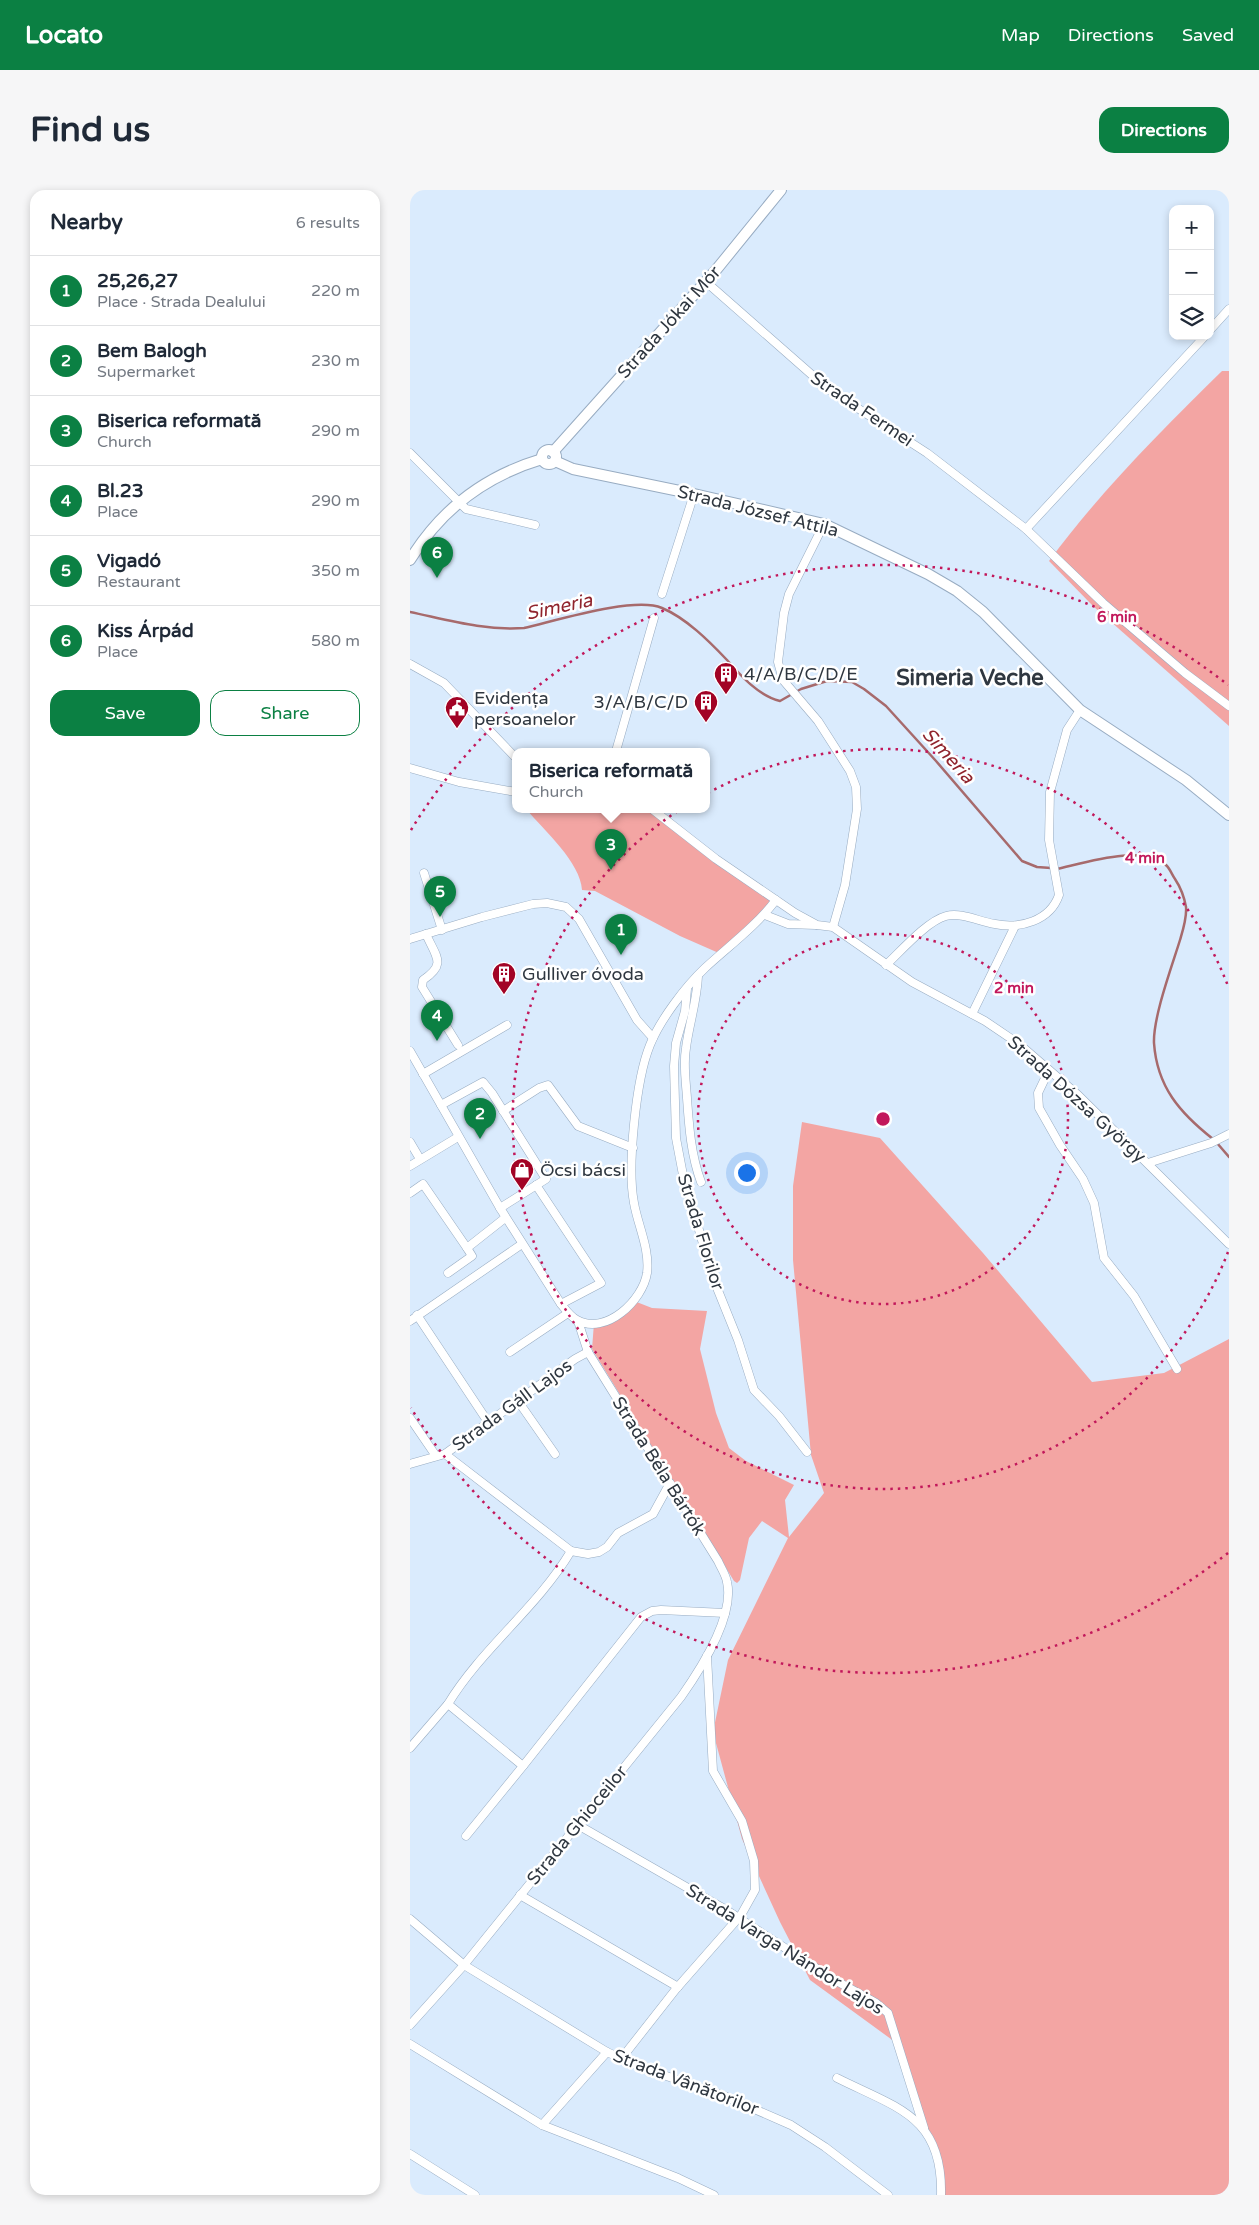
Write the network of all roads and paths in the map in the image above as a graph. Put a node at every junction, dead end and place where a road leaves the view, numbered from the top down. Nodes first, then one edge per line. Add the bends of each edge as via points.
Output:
1 (781, 190) edge
2 (705, 281) junction
3 (1229, 309) edge
4 (1214, 326) edge
5 (1201, 340) edge
6 (410, 453) edge
7 (554, 456) junction
8 (694, 494) junction
9 (458, 502) junction
10 (824, 524) junction
11 (535, 525) dead end
12 (1026, 528) junction
13 (410, 560) edge
14 (662, 594) dead end
15 (654, 618) dead end
16 (410, 664) edge
17 (1229, 706) edge
18 (1080, 710) junction
19 (617, 748) edge
20 (512, 754) edge
21 (410, 768) edge
22 (512, 792) edge
23 (657, 813) edge
24 (1229, 815) edge
25 (424, 873) dead end
26 (776, 900) junction
27 (765, 915) junction
28 (817, 925) junction
29 (1015, 926) junction
30 (833, 927) junction
31 (442, 930) junction
32 (426, 934) junction
33 (410, 939) edge
34 (886, 965) junction
35 (698, 976) junction
36 (687, 989) junction
37 (972, 1014) junction
38 (507, 1025) dead end
39 (653, 1038) junction
40 (458, 1045) dead end
41 (410, 1051) edge
42 (1049, 1070) junction
43 (424, 1074) junction
44 (442, 1105) junction
45 (503, 1110) junction
46 (1229, 1134) edge
47 (458, 1137) junction
48 (410, 1142) edge
49 (633, 1148) junction
50 (420, 1159) junction
51 (1148, 1163) junction
52 (410, 1166) edge
53 (701, 1182) dead end
54 (536, 1185) junction
55 (410, 1193) edge
56 (500, 1208) junction
57 (506, 1218) junction
58 (522, 1244) junction
59 (1229, 1244) edge
60 (467, 1248) junction
61 (448, 1273) dead end
62 (561, 1304) junction
63 (568, 1313) junction
64 (417, 1315) junction
65 (410, 1320) edge
66 (578, 1320) junction
67 (510, 1352) dead end
68 (588, 1352) junction
69 (1177, 1369) dead end
70 (518, 1401) junction
71 (410, 1418) edge
72 (488, 1422) junction
73 (807, 1452) dead end
74 (445, 1454) junction
75 (555, 1454) dead end
76 (436, 1456) junction
77 (410, 1464) edge
78 (670, 1483) junction
79 (571, 1551) junction
80 (725, 1613) junction
81 (707, 1655) junction
82 (448, 1704) junction
83 (410, 1748) edge
84 (523, 1766) junction
85 (578, 1825) junction
86 (466, 1836) dead end
87 (520, 1895) junction
88 (738, 1917) junction
89 (410, 1919) edge
90 (464, 1965) junction
91 (678, 1987) junction
92 (410, 2025) edge
93 (410, 2044) edge
94 (607, 2052) junction
95 (621, 2059) junction
96 (837, 2078) dead end
97 (542, 2125) junction
98 (924, 2128) junction
99 (410, 2154) edge
100 (475, 2195) edge
101 (714, 2195) edge
102 (888, 2195) edge
103 (941, 2195) edge

1 - 2 main road, Strada Jókai Mór
2 - 7 main road, Strada Jókai Mór
2 - 12 street, Strada Fermei via 828,389 927,452
3 - 4 street
5 - 12 street
6 - 9 street
7 - 8 main road, Strada József Attila via 572,469
7 - 9 main road, Strada József Attila via 548,464 542,459 504,473
8 - 10 main road, Strada József Attila
8 - 14 street
9 - 11 street via 474,512
9 - 13 main road via 430,531
10 - 18 main road, Strada József Attila via 904,562 964,596
10 - 30 street via 786,603 778,662 780,674 828,735 850,770 856,787 857,809 845,885
12 - 17 street, Strada Fermei via 1103,603
15 - 19 street
16 - 20 street via 444,683
18 - 24 main road, Strada József Attila via 1186,780
18 - 29 street via 1067,730 1050,792 1049,840 1059,895 1040,919
21 - 22 street via 459,782
23 - 26 street
25 - 31 street
26 - 27 street
26 - 28 street
27 - 28 street via 788,924
27 - 35 street
28 - 30 street
29 - 34 street via 946,916 932,923
29 - 37 street
30 - 34 street, Strada Dózsa György
31 - 32 street
31 - 39 street via 526,905 547,903 566,907 578,919 637,1020
32 - 33 street
32 - 40 street via 438,968 423,980 422,987
34 - 37 street, Strada Dózsa György
35 - 36 street
35 - 53 street, Strada Florilor via 684,1067 690,1141
36 - 39 street
36 - 73 street, Strada Florilor via 674,1066 676,1138 683,1175 713,1278 754,1390
37 - 42 street, Strada Dózsa György via 1019,1044
38 - 43 street
39 - 49 street via 640,1084
41 - 43 street
42 - 51 street, Strada Dózsa György
42 - 69 street via 1038,1093 1039,1108 1083,1179 1094,1203 1104,1258 1134,1296
43 - 44 street
44 - 45 street via 483,1082
44 - 47 street
45 - 49 street via 548,1085 578,1126
45 - 54 street via 546,1179
46 - 51 street
47 - 50 street
47 - 56 street
48 - 50 street
49 - 66 street via 632,1194 646,1251 645,1280 634,1301 609,1319 594,1323
50 - 52 street
51 - 59 street, Strada Dózsa György
54 - 56 street
54 - 62 street via 601,1283
55 - 60 street via 423,1184
56 - 57 street
57 - 58 street
57 - 60 street
58 - 62 street
58 - 64 street
60 - 61 street via 472,1256
62 - 63 street
63 - 66 street
63 - 67 street
64 - 65 street
64 - 72 street
66 - 68 street, Strada Béla Bártók
68 - 70 street, Strada Gáll Lajos
68 - 78 street, Strada Béla Bártók
70 - 72 street, Strada Gáll Lajos
70 - 75 street
71 - 76 street
72 - 74 street, Strada Gáll Lajos
74 - 76 street, Strada Gáll Lajos
74 - 79 street
76 - 77 street, Strada Gáll Lajos
78 - 79 street via 653,1514 618,1533 607,1547 588,1554
78 - 80 street, Strada Béla Bártók via 718,1561 727,1582
79 - 82 street via 542,1592 462,1683
80 - 81 street, Strada Ghioceilor
80 - 84 street via 661,1610 641,1617
81 - 85 street, Strada Ghioceilor via 681,1697
81 - 88 street via 713,1771 742,1821 754,1861 755,1890
82 - 83 street
82 - 84 street
84 - 86 street
85 - 87 street, Strada Ghioceilor
85 - 88 street, Strada Varga Nándor Lajos
87 - 90 street, Strada Ghioceilor
87 - 91 street
88 - 91 street
88 - 98 street, Strada Varga Nándor Lajos via 888,2013
89 - 90 street, Strada Vânătorilor
90 - 92 street, Strada Ghioceilor
90 - 94 street, Strada Vânătorilor
91 - 95 street
93 - 97 street
94 - 95 street, Strada Vânătorilor
94 - 97 street
95 - 102 street, Strada Vânătorilor via 722,2095 791,2125 825,2146
96 - 98 street via 912,2116
97 - 101 street
98 - 103 street, Strada Varga Nándor Lajos via 938,2161
99 - 100 street

